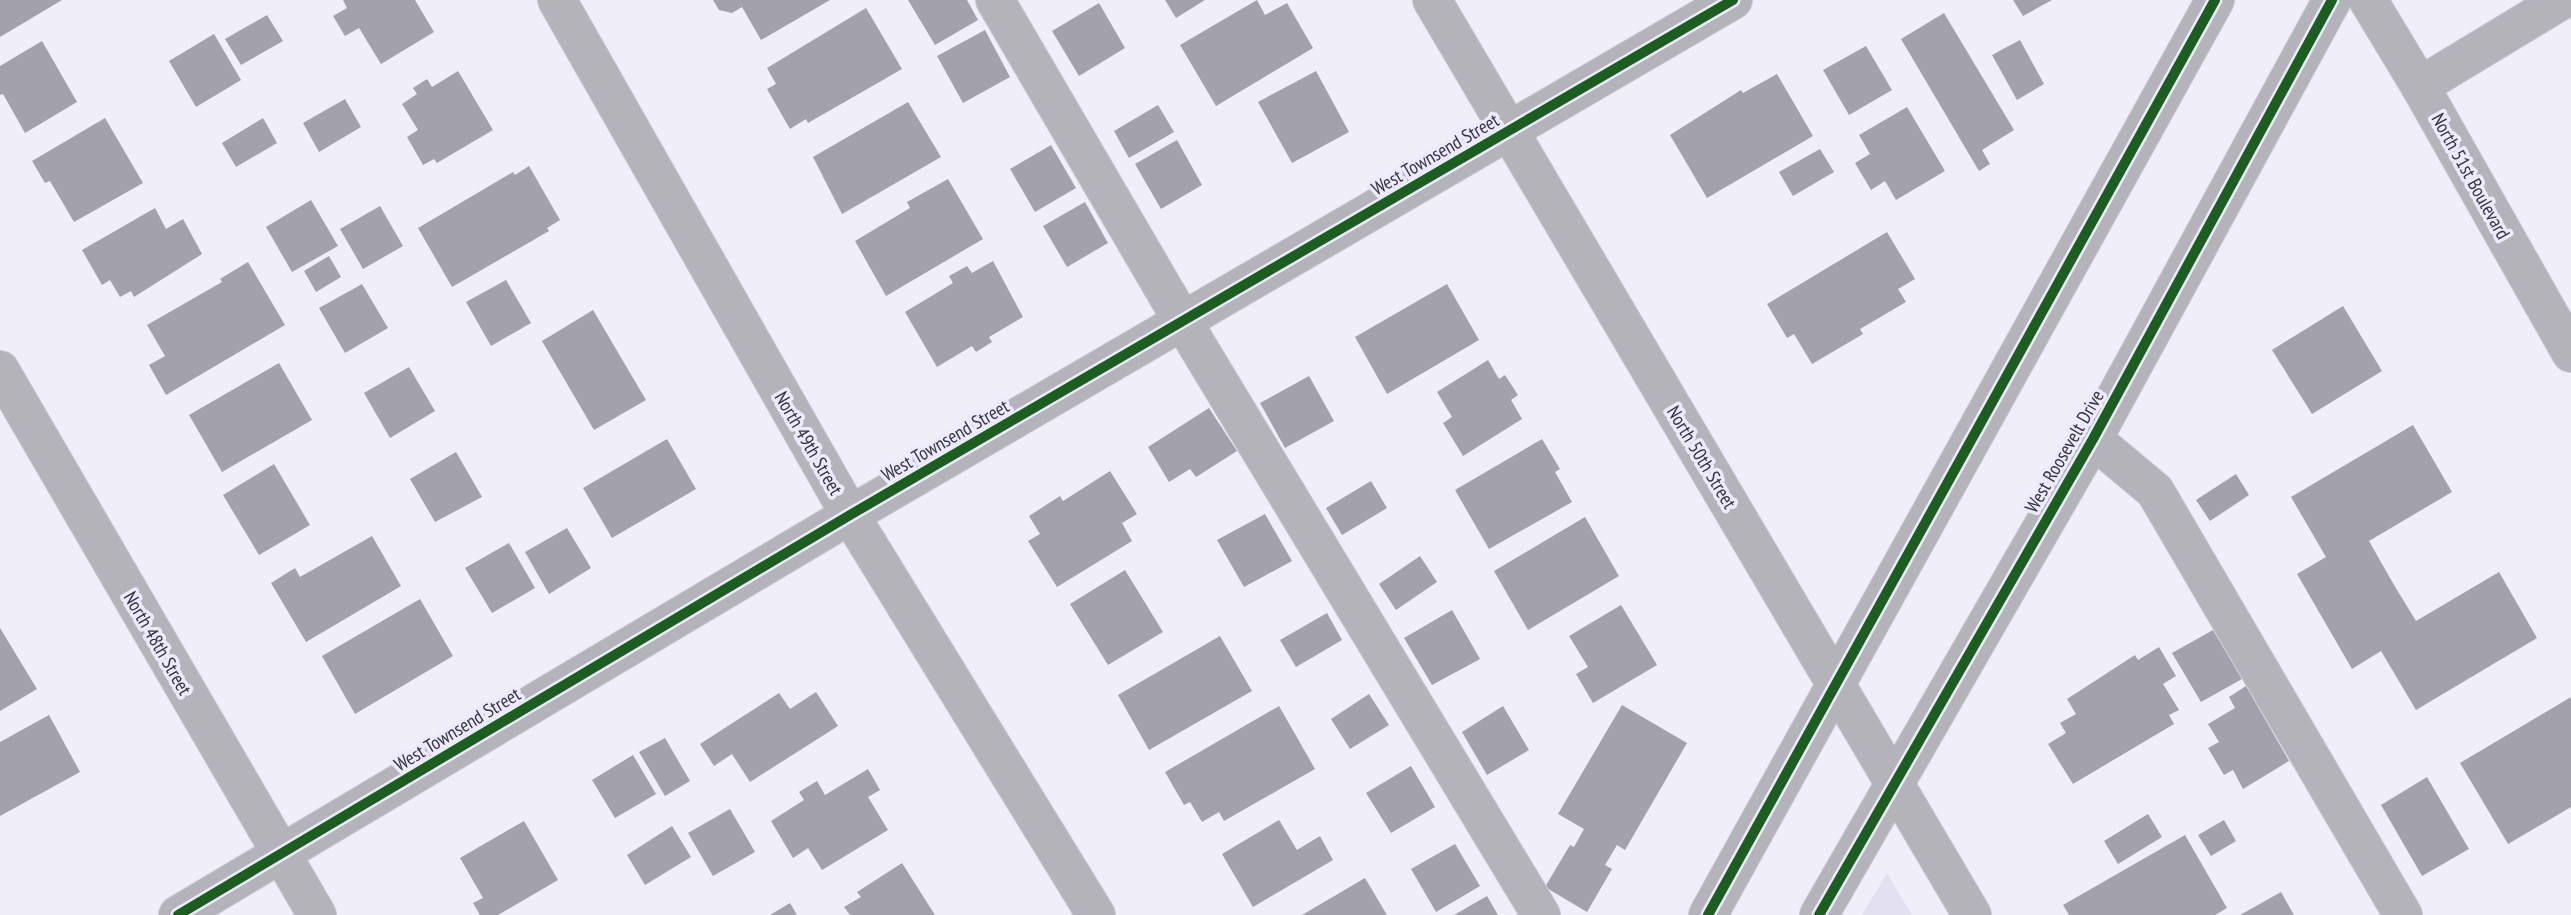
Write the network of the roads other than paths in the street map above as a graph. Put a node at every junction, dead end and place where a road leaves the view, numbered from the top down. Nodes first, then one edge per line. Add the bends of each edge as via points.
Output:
1 (557, 0) edge
2 (995, 0) edge
3 (1432, 0) edge
4 (1733, 0) edge
5 (2215, 0) edge
6 (2332, 0) edge
7 (2368, 0) edge
8 (2562, 0) edge
9 (2420, 86) junction
10 (1509, 131) junction
11 (1183, 321) junction
12 (2571, 353) edge
13 (0, 370) edge
14 (2093, 439) junction
15 (850, 515) junction
16 (1837, 684) junction
17 (1895, 782) junction
18 (281, 855) junction
19 (178, 915) edge
20 (317, 915) edge
21 (1096, 915) edge
22 (1541, 915) edge
23 (1708, 915) edge
24 (1819, 915) edge
25 (1972, 915) edge
26 (2403, 915) edge

1 - 15 street, North 49th Street
2 - 11 street
3 - 10 street, North 50th Street
4 - 10 street, West Townsend Street
5 - 16 street
6 - 14 street, West Roosevelt Drive
7 - 9 street, North 51st Boulevard
8 - 9 street
9 - 12 street, North 51st Boulevard
10 - 11 street, West Townsend Street
10 - 16 street, North 50th Street
11 - 15 street, West Townsend Street
11 - 22 street
13 - 18 street, North 48th Street
14 - 17 street, West Roosevelt Drive
14 - 26 street via 2155,491
15 - 18 street, West Townsend Street
15 - 21 street, North 49th Street
16 - 17 street, North 50th Street
16 - 23 street
17 - 24 street, West Roosevelt Drive
17 - 25 street, North 50th Street
18 - 19 street, West Townsend Street
18 - 20 street, North 48th Street

